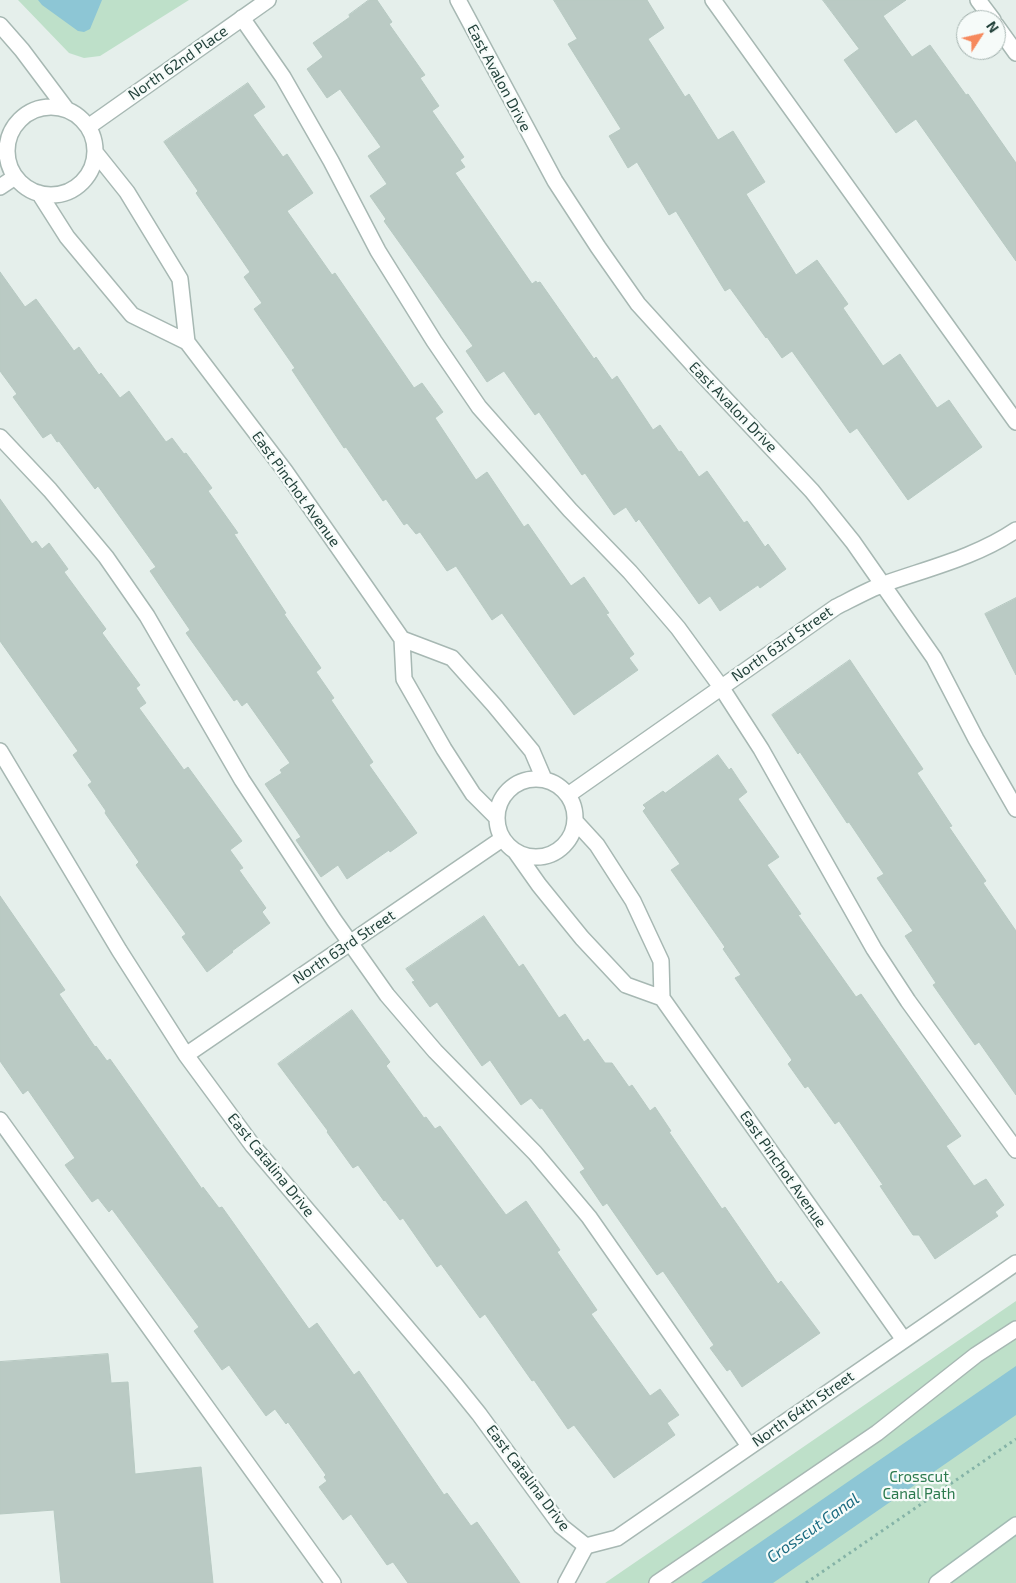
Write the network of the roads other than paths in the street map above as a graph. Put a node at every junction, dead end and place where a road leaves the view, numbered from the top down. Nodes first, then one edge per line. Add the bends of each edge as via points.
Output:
1 (268, 0) edge
2 (458, 0) edge
3 (713, 0) edge
4 (242, 18) junction
5 (0, 25) edge
6 (1006, 39) edge
7 (1016, 53) edge
8 (67, 110) junction
9 (88, 126) junction
10 (3, 148) edge
11 (95, 152) junction
12 (15, 176) junction
13 (0, 187) edge
14 (39, 193) junction
15 (187, 342) junction
16 (1016, 422) edge
17 (0, 437) edge
18 (1016, 530) edge
19 (882, 584) junction
20 (402, 639) junction
21 (721, 687) junction
22 (0, 751) edge
23 (544, 779) junction
24 (568, 794) junction
25 (1016, 809) edge
26 (496, 817) junction
27 (575, 821) junction
28 (502, 839) junction
29 (515, 851) junction
30 (349, 943) junction
31 (662, 998) junction
32 (186, 1055) junction
33 (0, 1120) edge
34 (1016, 1150) edge
35 (1016, 1263) edge
36 (1016, 1329) edge
37 (904, 1340) junction
38 (749, 1446) junction
39 (1014, 1530) edge
40 (586, 1546) junction
41 (333, 1583) edge
42 (566, 1583) edge
43 (657, 1583) edge
44 (937, 1583) edge

1 - 4 street, North 62nd Place
2 - 19 street, East Avalon Drive via 555,181 638,304 812,491
3 - 16 street
4 - 9 street, North 62nd Place
4 - 21 street via 283,77 378,251 479,407 630,572 678,628
5 - 8 street
6 - 7 street
8 - 9 street
8 - 10 street via 52,107 25,115 15,125
9 - 11 street
10 - 12 street
11 - 14 street via 86,177 77,186 52,195
11 - 15 street via 126,192 180,279
12 - 13 street
12 - 14 street
14 - 15 street, East Pinchot Avenue via 67,237 132,315
15 - 20 street, East Pinchot Avenue via 285,471
17 - 30 street via 106,557 147,616 242,780
18 - 19 street, North 63rd Street via 944,565
19 - 21 street, North 63rd Street via 836,607
19 - 25 street, East Avalon Drive via 934,658
20 - 23 street via 452,658 532,751
20 - 26 street via 404,679 448,757 474,794
21 - 24 street, North 63rd Street
21 - 34 street via 761,749 874,949
22 - 32 street, East Catalina Drive via 118,950
23 - 24 street
23 - 26 street via 532,778 511,786 498,805
24 - 27 street via 573,803
26 - 28 street
27 - 29 street via 567,842 558,851 537,858
27 - 31 street via 597,846 633,901 661,961
28 - 29 street
28 - 30 street, North 63rd Street
29 - 31 street via 582,938 626,985
30 - 32 street, North 63rd Street
30 - 38 street via 387,995 435,1051 536,1154 589,1217
31 - 37 street, East Pinchot Avenue
32 - 40 street, East Catalina Drive via 253,1146 479,1414 561,1526
33 - 41 street
35 - 37 street, North 64th Street
36 - 43 street via 976,1355 877,1433
37 - 38 street, North 64th Street
38 - 40 street, North 64th Street via 617,1538
39 - 44 street
40 - 42 street

